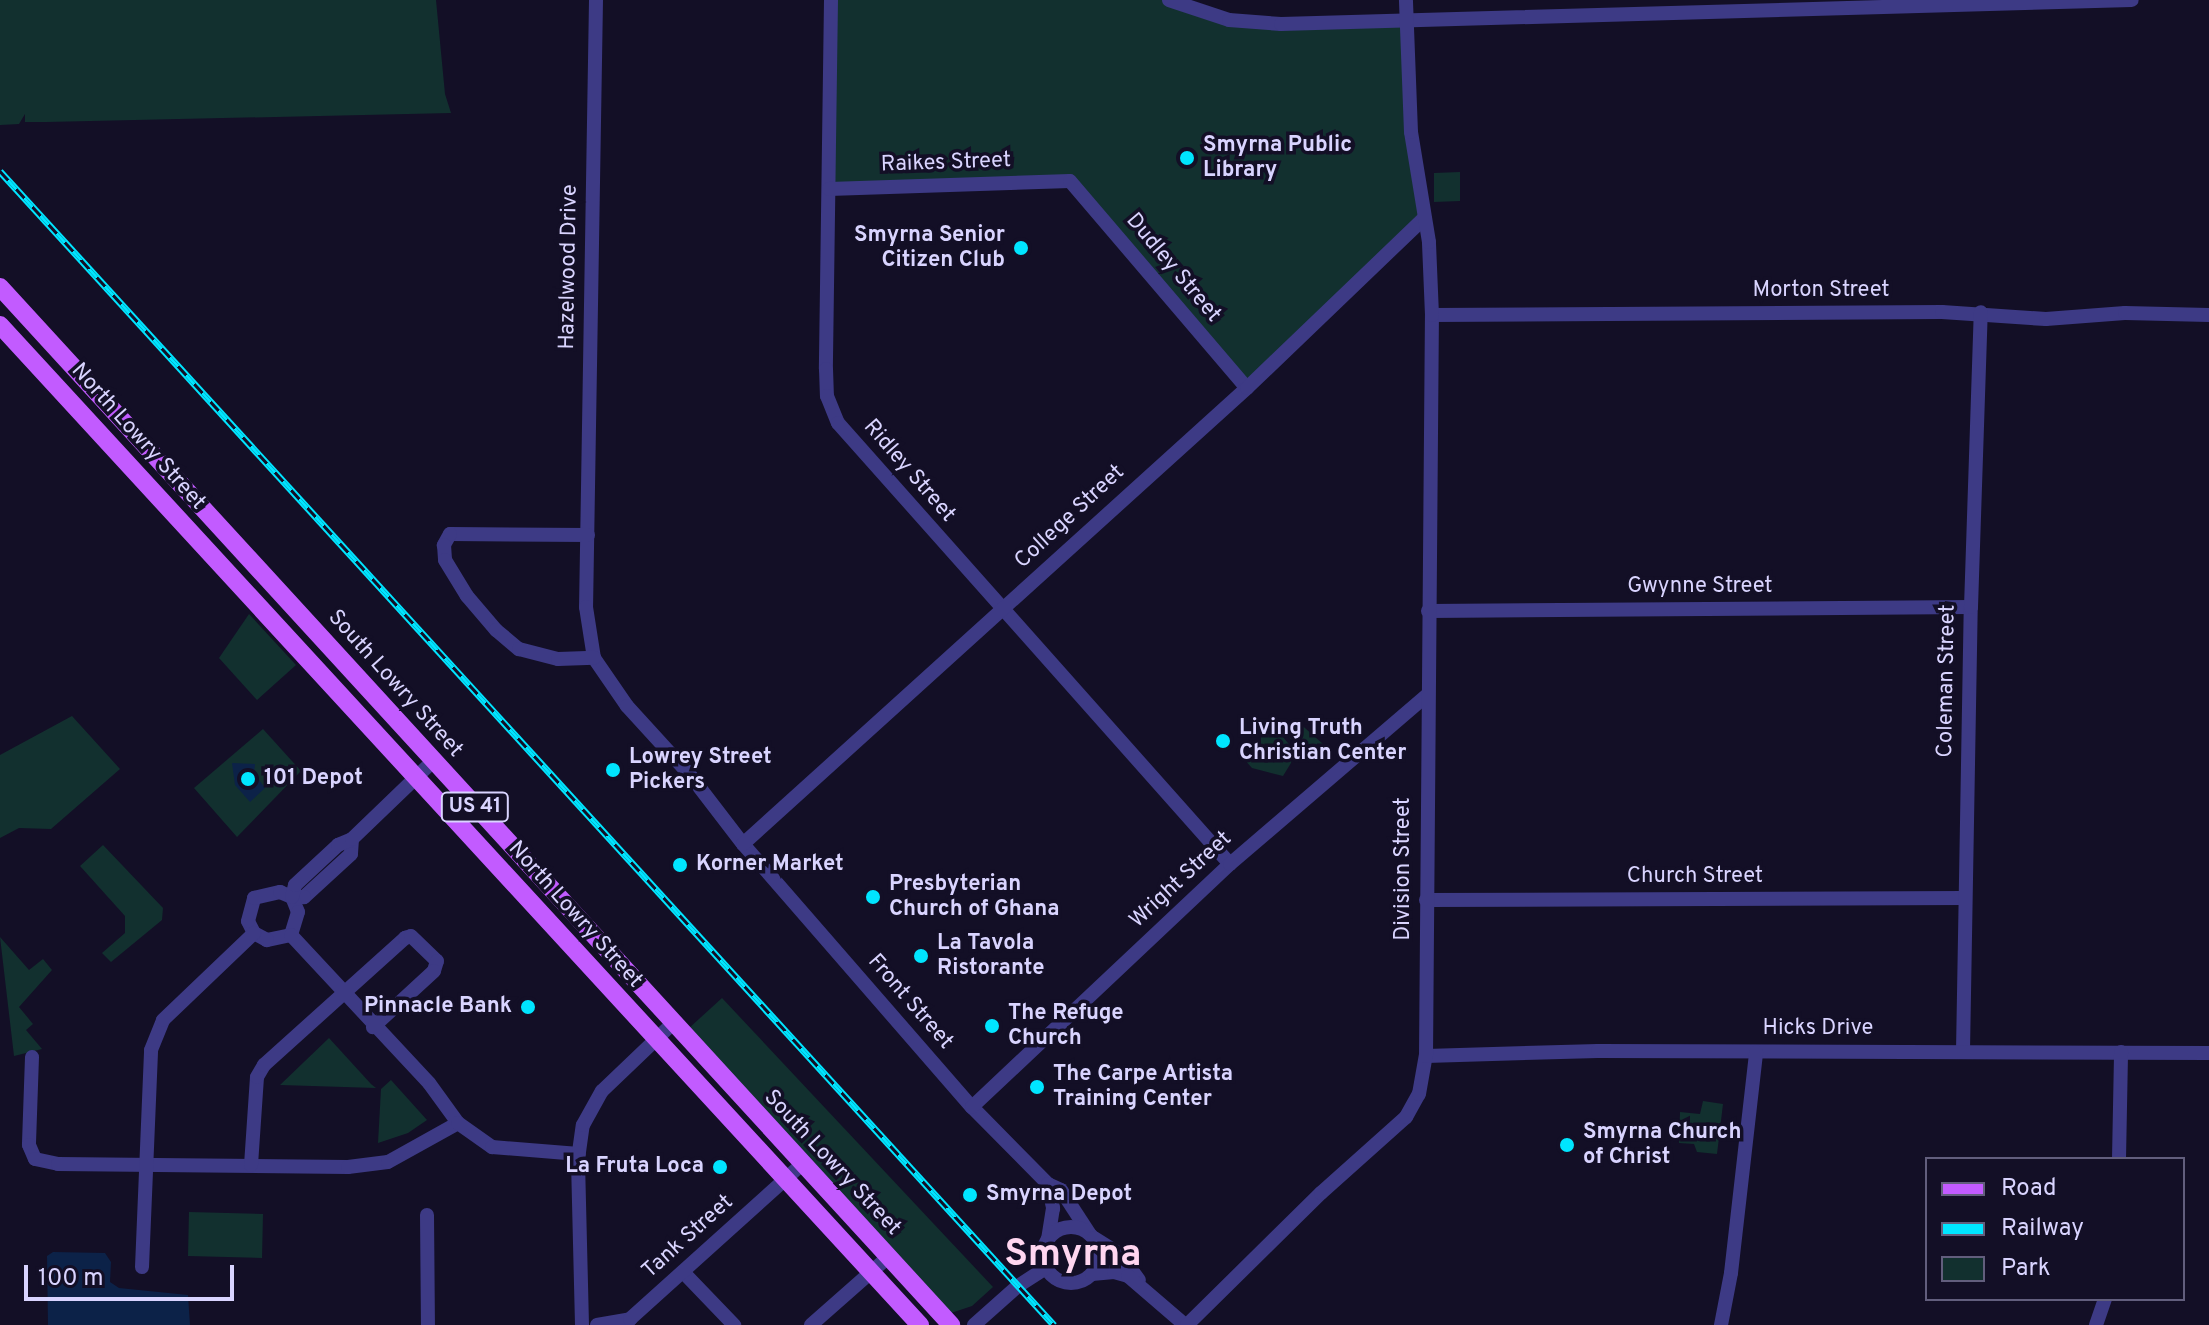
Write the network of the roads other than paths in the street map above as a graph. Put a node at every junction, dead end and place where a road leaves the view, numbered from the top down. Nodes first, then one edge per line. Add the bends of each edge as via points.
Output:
1 (596, 0) edge
2 (831, 0) edge
3 (1169, 0) edge
4 (1406, 0) edge
5 (2132, 0) edge
6 (2034, 2) edge
7 (1405, 21) junction
8 (1065, 179) joint
9 (829, 189) junction
10 (1423, 219) junction
11 (0, 287) edge
12 (1981, 312) junction
13 (1432, 315) junction
14 (2209, 315) edge
15 (0, 325) edge
16 (1247, 388) junction
17 (588, 535) junction
18 (1971, 607) junction
19 (1002, 610) junction
20 (1428, 611) junction
21 (594, 658) junction
22 (1427, 695) junction
23 (433, 761) junction
24 (416, 777) junction
25 (743, 844) junction
26 (1230, 864) junction
27 (293, 896) junction
28 (1964, 898) junction
29 (1426, 900) junction
30 (254, 933) junction
31 (291, 935) junction
32 (343, 994) junction
33 (672, 1024) junction
34 (373, 1027) junction
35 (656, 1039) junction
36 (1963, 1051) junction
37 (1756, 1052) junction
38 (2121, 1052) junction
39 (2209, 1053) edge
40 (1426, 1056) junction
41 (32, 1057) dead end
42 (972, 1107) junction
43 (458, 1123) junction
44 (579, 1154) junction
45 (2119, 1157) edge
46 (144, 1163) junction
47 (251, 1165) junction
48 (801, 1165) junction
49 (785, 1181) junction
50 (1048, 1184) junction
51 (427, 1215) dead end
52 (1092, 1235) junction
53 (1048, 1239) junction
54 (887, 1258) junction
55 (142, 1267) dead end
56 (1046, 1268) junction
57 (683, 1272) junction
58 (870, 1273) junction
59 (1092, 1274) junction
60 (1142, 1284) junction
61 (2104, 1301) edge
62 (428, 1325) edge
63 (582, 1325) edge
64 (597, 1325) edge
65 (734, 1325) edge
66 (811, 1325) edge
67 (920, 1325) edge
68 (951, 1325) edge
69 (974, 1325) edge
70 (1186, 1325) edge
71 (1721, 1325) edge
72 (2096, 1325) edge

1 - 17 street, Hazelwood Drive
2 - 9 street, Ridley Street
3 - 7 street via 1212,16 1259,24
4 - 7 street
5 - 6 street
6 - 7 street
7 - 10 street via 1411,132
8 - 9 street, Raikes Street
8 - 16 street, Dudley Street
9 - 19 street, Ridley Street via 827,396 838,423
10 - 13 street
10 - 16 street, College Street
11 - 23 main road, South Lowry Street / US 41
12 - 13 street, Morton Street
12 - 14 street, Morton Street via 2046,319 2125,313
12 - 18 street, Coleman Street
13 - 20 street, Division Street
15 - 24 main road, North Lowry Street / US 41
16 - 19 street, College Street
17 - 21 street, Hazelwood Drive via 586,607
17 - 21 street via 450,534 444,545 445,560 467,596 519,649 558,659
18 - 20 street, Gwynne Street
18 - 28 street, Coleman Street
19 - 25 street, College Street
19 - 26 street, Ridley Street
20 - 22 street, Division Street
21 - 25 street, Hazelwood Drive via 627,706
22 - 26 street, Wright Street
22 - 29 street, Division Street
23 - 24 street
23 - 33 main road, South Lowry Street / US 41
24 - 27 street via 295,885
24 - 35 main road, North Lowry Street / US 41
25 - 42 street, Front Street
26 - 42 street, Wright Street
27 - 30 street via 280,892 254,898 248,921
27 - 31 street via 298,912
28 - 29 street, Church Street
28 - 36 street, Coleman Street
29 - 40 street, Division Street
30 - 31 street via 267,940
30 - 46 street via 163,1020 151,1050
31 - 32 street
32 - 34 street
32 - 34 street via 405,938 411,936 437,961 434,971
32 - 47 street via 257,1077
33 - 35 street
33 - 48 main road, South Lowry Street / US 41
34 - 43 street via 429,1083
35 - 44 street via 602,1091 583,1125
35 - 49 main road, North Lowry Street / US 41
36 - 37 street, Hicks Drive
36 - 38 street, Hicks Drive
37 - 40 street, Hicks Drive
37 - 71 street
38 - 39 street, Hicks Drive
38 - 45 street
40 - 70 street, Division Street via 1419,1094 1406,1117
41 - 46 street via 29,1145 35,1159 58,1164
42 - 50 street, Front Street
43 - 44 street via 492,1147
43 - 47 street via 388,1162 348,1167
44 - 63 street
46 - 47 street
46 - 55 street
48 - 49 street, Tank Street
48 - 54 main road, South Lowry Street / US 41
49 - 57 street, Tank Street
49 - 58 main road, North Lowry Street / US 41
50 - 52 street, Front Street via 1071,1201
50 - 53 street via 1053,1208
51 - 62 street
52 - 53 street via 1067,1227
52 - 59 street via 1099,1260
52 - 60 street, Front Street via 1120,1254
53 - 56 street via 1043,1253
54 - 58 street
54 - 68 main road, South Lowry Street / US 41
56 - 59 street, Front Street via 1071,1283
56 - 69 street
57 - 64 street, Tank Street via 630,1319
57 - 65 street
58 - 66 street
58 - 67 main road, North Lowry Street / US 41
59 - 60 street, Front Street via 1114,1272
60 - 70 street, Front Street
61 - 72 street

